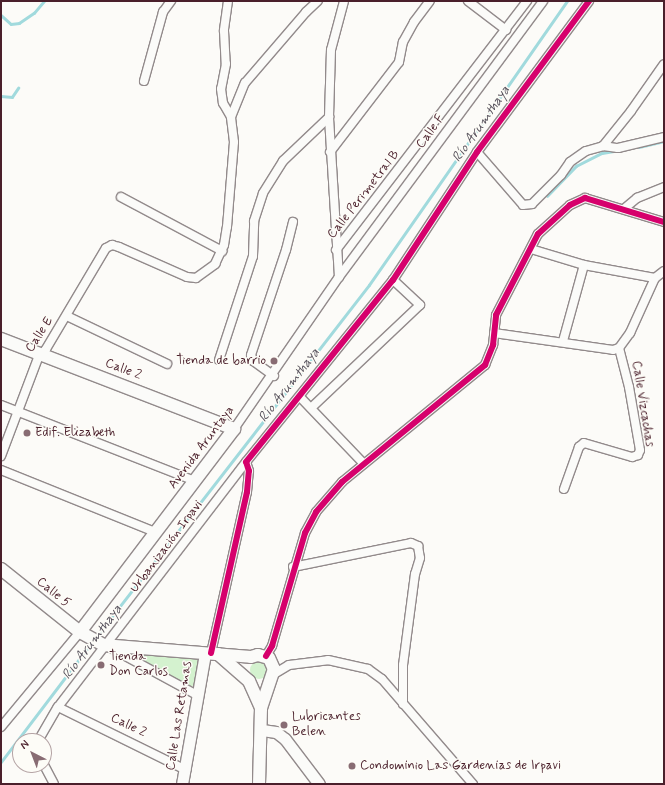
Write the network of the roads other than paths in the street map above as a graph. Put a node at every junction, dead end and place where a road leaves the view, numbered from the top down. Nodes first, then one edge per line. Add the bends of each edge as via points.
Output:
1 (171, 1) edge
2 (228, 1) edge
3 (318, 1) edge
4 (344, 1) edge
5 (430, 1) edge
6 (468, 1) edge
7 (527, 1) edge
8 (543, 1) edge
9 (589, 1) edge
10 (506, 30) junction
11 (664, 64) edge
12 (144, 81) dead end
13 (231, 117) junction
14 (330, 117) junction
15 (664, 137) edge
16 (603, 146) junction
17 (330, 152) junction
18 (477, 152) junction
19 (664, 187) edge
20 (121, 197) dead end
21 (625, 208) junction
22 (292, 222) dead end
23 (664, 222) edge
24 (531, 249) junction
25 (336, 250) junction
26 (222, 251) junction
27 (584, 265) junction
28 (664, 271) edge
29 (339, 277) junction
30 (655, 278) junction
31 (393, 280) junction
32 (67, 316) junction
33 (494, 333) junction
34 (1, 339) edge
35 (563, 341) junction
36 (619, 348) junction
37 (42, 354) junction
38 (219, 360) dead end
39 (168, 364) dead end
40 (274, 376) junction
41 (300, 397) junction
42 (1, 406) edge
43 (312, 408) junction
44 (18, 412) junction
45 (234, 429) junction
46 (1, 456) edge
47 (246, 462) junction
48 (364, 463) junction
49 (1, 470) edge
50 (195, 481) junction
51 (564, 489) dead end
52 (155, 532) junction
53 (293, 568) junction
54 (1, 569) edge
55 (84, 635) junction
56 (102, 645) junction
57 (211, 653) junction
58 (266, 656) junction
59 (251, 657) junction
60 (272, 677) junction
61 (247, 679) junction
62 (197, 695) junction
63 (403, 704) junction
64 (58, 708) junction
65 (261, 708) junction
66 (1, 727) edge
67 (262, 730) junction
68 (43, 733) edge
69 (186, 770) junction
70 (48, 773) edge
71 (54, 784) edge
72 (182, 784) edge
73 (259, 784) edge
74 (319, 784) edge
75 (473, 784) edge

1 - 12 street via 163,12
2 - 13 street via 224,31 226,64 221,89 222,103
3 - 13 street via 244,83
4 - 14 street via 331,50
5 - 17 street via 403,42 399,62
6 - 10 street
7 - 10 street, Calle Perimetral B
8 - 29 street, Calle F
9 - 18 street, Urbanización Irpavi
10 - 25 street, Calle Perimetral B
11 - 16 street
13 - 26 street via 234,142 227,227
14 - 17 street
14 - 38 street via 282,161 263,193 254,221 253,256
15 - 16 street via 618,148
16 - 18 street via 576,157 548,189 527,206 523,205
17 - 25 street
18 - 31 street, Urbanización Irpavi
19 - 21 street via 637,198
20 - 26 street
21 - 23 street
21 - 24 street via 586,198 570,205 538,234
22 - 40 street via 284,257 251,355 253,361
24 - 27 street
24 - 33 street via 502,299 496,315
25 - 29 street
26 - 32 street, Calle E via 214,264 196,278 173,273 112,245 101,254
27 - 30 street
27 - 35 street
28 - 30 street
29 - 40 street, Avenida Aruntaya
30 - 36 street via 630,333
31 - 41 street, Urbanización Irpavi
31 - 43 street via 420,305
32 - 37 street, Calle E
32 - 39 street
33 - 35 street
33 - 48 street via 492,351 485,365
34 - 37 main road, Calle 2
35 - 36 street via 607,350
36 - 51 street, Calle Vizcachas via 640,450 638,455 632,457 584,444 579,447
37 - 44 street, Calle E
37 - 45 main road, Calle 2
40 - 45 street, Avenida Aruntaya
41 - 43 street
41 - 47 street, Urbanización Irpavi
42 - 44 street
43 - 48 street
44 - 46 street, Calle E
44 - 50 street
45 - 50 main road, Avenida Aruntaya
47 - 56 street, Urbanización Irpavi
47 - 57 street via 249,471 247,492
48 - 53 street via 342,482 316,512 305,533
49 - 52 street
50 - 52 main road, Avenida Aruntaya
52 - 55 main road, Avenida Aruntaya
53 - 58 street via 272,646
53 - 63 street via 411,543 418,546 420,558 415,574 403,665
54 - 55 main road, Calle 5
55 - 56 main road
55 - 66 street
56 - 57 main road
56 - 62 street
56 - 64 street, Urbanización Irpavi
57 - 59 main road
57 - 61 main road
57 - 62 street, Calle Las Retamas
58 - 59 main road
58 - 60 main road via 272,661
59 - 61 main road via 245,666
60 - 61 main road via 257,684
60 - 63 street via 289,665 328,660 368,669 382,679
60 - 65 main road
61 - 65 main road
62 - 69 street, Calle Las Retamas
63 - 75 street
64 - 68 street, Urbanización Irpavi
64 - 69 street, Calle 2
65 - 67 main road
67 - 73 main road
67 - 74 street via 276,732 285,739
69 - 72 street, Calle Las Retamas
70 - 71 street

